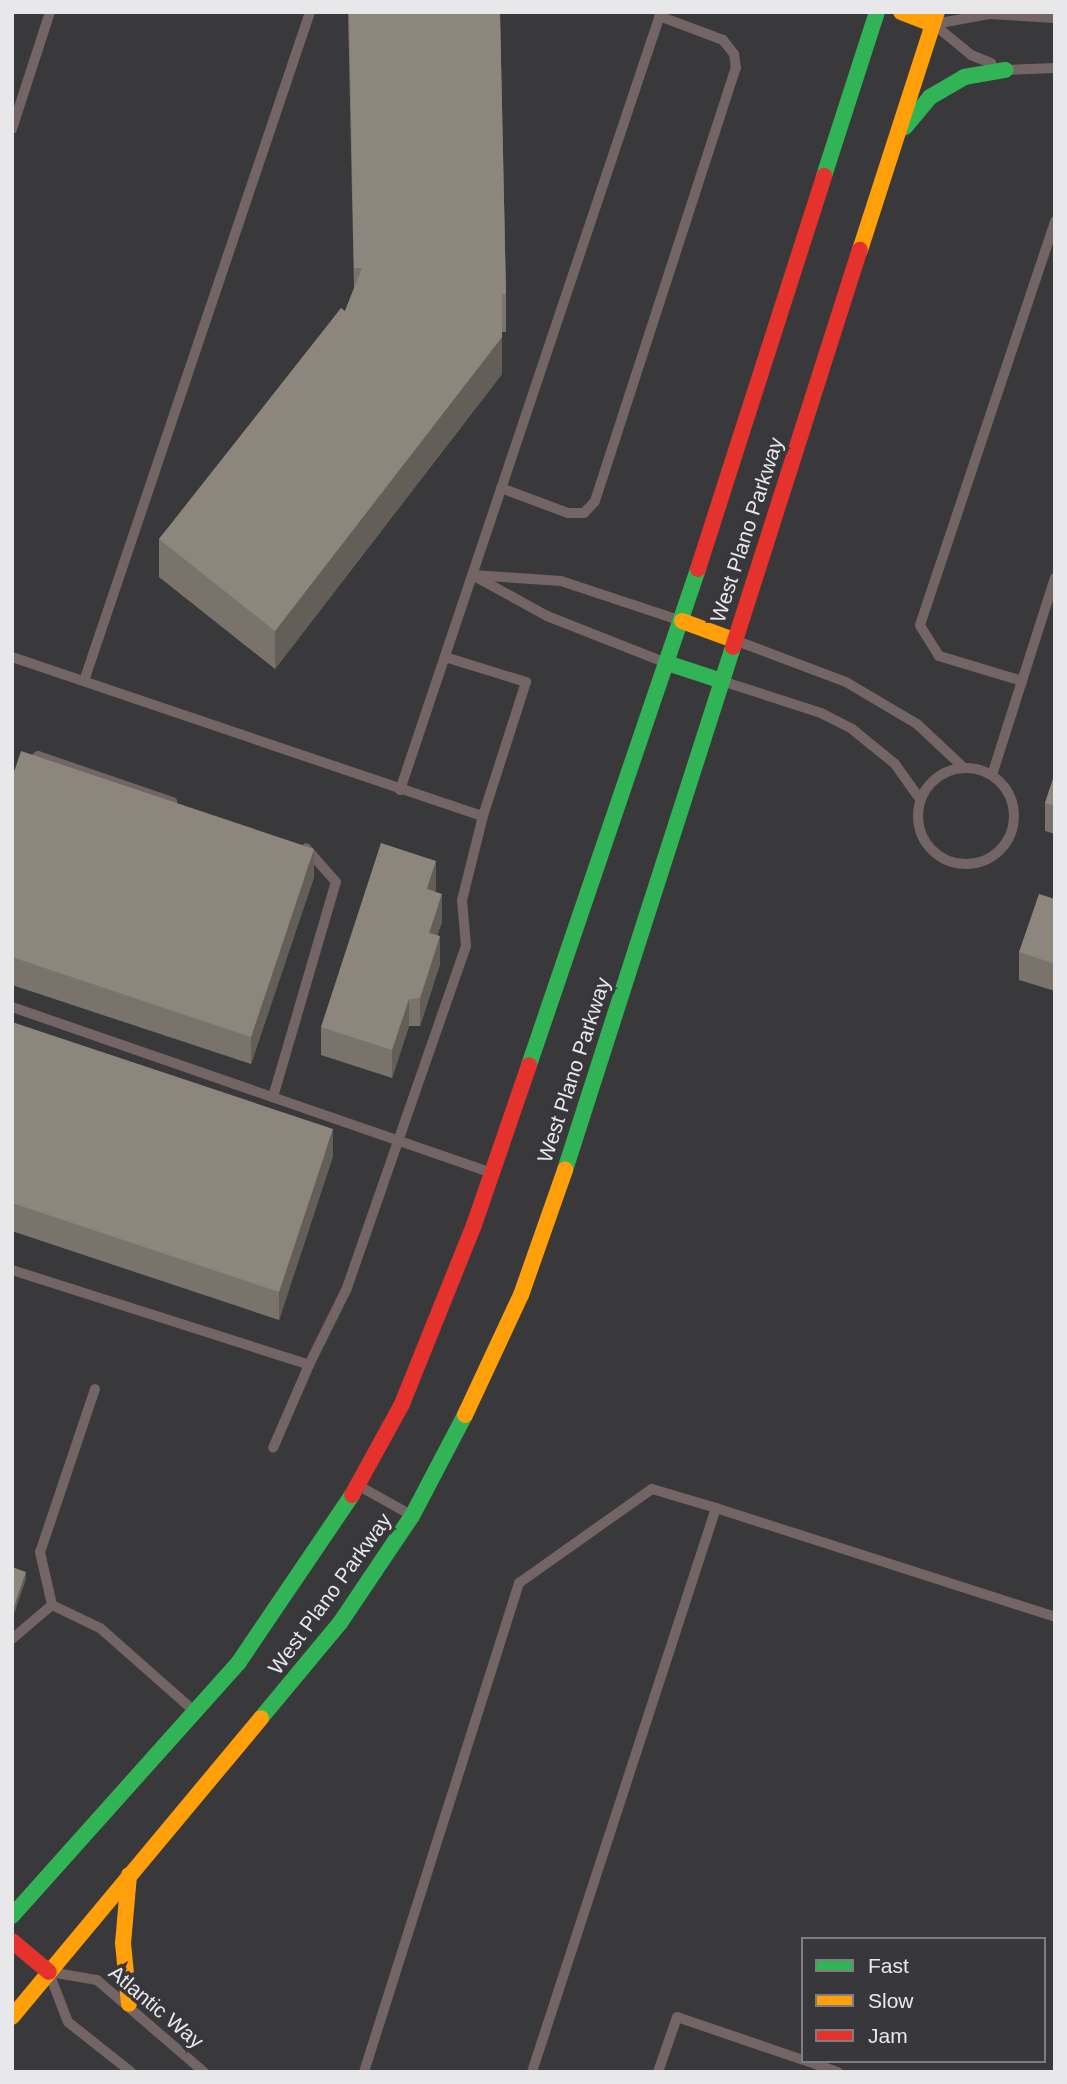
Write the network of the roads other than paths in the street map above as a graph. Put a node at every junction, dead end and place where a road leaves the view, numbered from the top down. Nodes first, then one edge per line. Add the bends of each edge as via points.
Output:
1 (50, 12) edge
2 (310, 12) edge
3 (877, 12) edge
4 (901, 12) edge
5 (660, 14) edge
6 (935, 18) edge
7 (1055, 18) edge
8 (1055, 68) edge
9 (1005, 70) junction
10 (12, 129) edge
11 (894, 142) junction
12 (1055, 221) edge
13 (501, 488) junction
14 (473, 575) junction
15 (1055, 578) edge
16 (682, 621) junction
17 (734, 640) junction
18 (12, 657) edge
19 (445, 657) junction
20 (667, 663) junction
21 (84, 681) junction
22 (722, 681) junction
23 (1022, 681) junction
24 (964, 768) junction
25 (992, 775) junction
26 (12, 778) edge
27 (400, 790) junction
28 (920, 799) junction
29 (191, 808) edge
30 (482, 816) junction
31 (293, 844) edge
32 (12, 1007) edge
33 (273, 1097) junction
34 (400, 1142) junction
35 (492, 1172) junction
36 (12, 1270) edge
37 (309, 1365) junction
38 (94, 1389) dead end
39 (273, 1448) dead end
40 (358, 1486) junction
41 (716, 1508) junction
42 (412, 1516) junction
43 (52, 1605) junction
44 (1055, 1617) edge
45 (12, 1639) edge
46 (195, 1712) junction
47 (129, 1875) junction
48 (12, 1916) edge
49 (12, 1941) edge
50 (49, 1972) junction
51 (129, 2004) junction
52 (12, 2017) edge
53 (801, 2060) edge
54 (811, 2063) edge
55 (131, 2072) edge
56 (204, 2072) edge
57 (364, 2072) edge
58 (532, 2072) edge
59 (658, 2072) edge
60 (838, 2072) edge

1 - 10 lane
2 - 21 lane
3 - 16 main road, West Plano Parkway
4 - 6 main road
5 - 13 lane
5 - 13 lane via 723,40 734,54 736,68 595,501 584,513 568,513
6 - 7 lane via 989,14
6 - 9 lane via 971,55
6 - 11 main road, West Plano Parkway
8 - 9 lane
9 - 11 main road via 964,77 930,97
11 - 17 main road, West Plano Parkway
12 - 23 lane via 920,625 939,656
13 - 14 lane
14 - 16 lane via 561,582
14 - 19 lane
14 - 20 lane via 547,616
15 - 23 lane
16 - 17 main road
16 - 20 main road, West Plano Parkway
17 - 22 main road, West Plano Parkway
17 - 24 lane via 846,682 917,724
18 - 21 lane
19 - 27 lane
19 - 30 lane via 526,682
20 - 22 main road
20 - 35 main road, West Plano Parkway
21 - 27 lane
22 - 28 lane via 821,713 852,729 895,764
22 - 42 main road, West Plano Parkway via 521,1295
23 - 25 lane
24 - 25 lane
24 - 28 lane via 938,776
25 - 28 lane via 1009,795 1014,819 1007,842 987,860 958,864 933,852 918,828
26 - 29 lane via 38,756
27 - 30 lane
30 - 34 lane via 462,900 466,946
31 - 33 lane via 306,848 336,882
32 - 33 lane
33 - 34 lane
34 - 35 lane
34 - 37 lane via 348,1288
35 - 40 main road, West Plano Parkway via 449,1293 402,1404
36 - 37 lane
37 - 39 lane
38 - 43 lane via 40,1552
40 - 42 lane
40 - 46 main road, West Plano Parkway via 239,1662
41 - 44 lane
41 - 57 lane via 652,1489 519,1583
41 - 58 lane
42 - 47 main road, West Plano Parkway via 334,1631
43 - 45 lane
43 - 46 lane via 100,1628
46 - 48 main road, West Plano Parkway
47 - 50 main road, West Plano Parkway
47 - 51 main road via 123,1943
49 - 50 main road
50 - 51 lane, Atlantic Way via 97,1980
50 - 52 main road, West Plano Parkway
50 - 55 lane via 68,2022
51 - 56 lane, Atlantic Way
53 - 59 lane via 677,2017
54 - 60 lane

